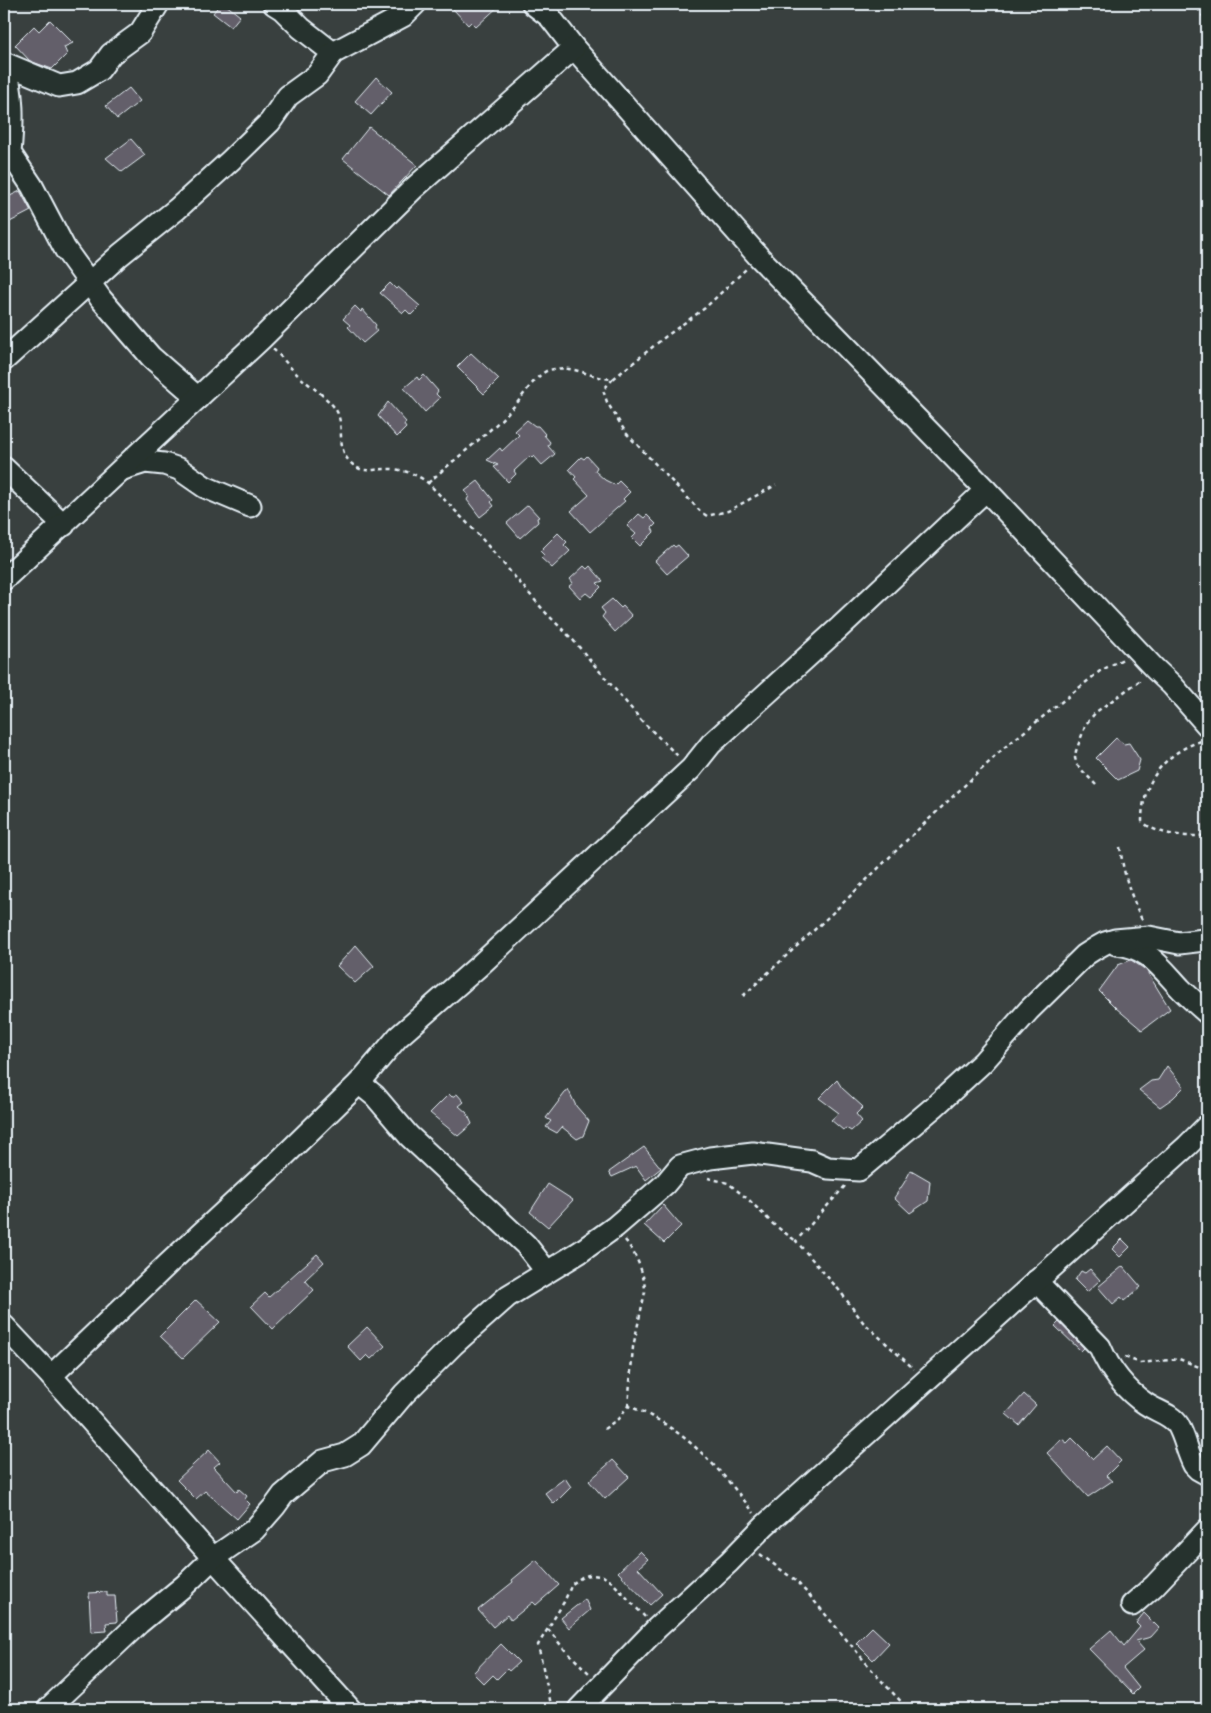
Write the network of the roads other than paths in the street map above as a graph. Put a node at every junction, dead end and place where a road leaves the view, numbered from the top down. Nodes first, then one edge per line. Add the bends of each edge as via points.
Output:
1 (158, 4) edge
2 (274, 4) edge
3 (415, 4) edge
4 (533, 4) edge
5 (574, 48) junction
6 (333, 53) junction
7 (4, 63) edge
8 (7, 156) edge
9 (89, 283) junction
10 (4, 360) edge
11 (198, 398) junction
12 (4, 468) edge
13 (120, 470) junction
14 (986, 490) junction
15 (250, 506) dead end
16 (64, 525) junction
17 (4, 579) edge
18 (1207, 725) edge
19 (1207, 938) edge
20 (1105, 943) junction
21 (1178, 944) junction
22 (1156, 961) junction
23 (1207, 1013) edge
24 (359, 1083) junction
25 (1207, 1126) edge
26 (547, 1272) junction
27 (1036, 1281) junction
28 (4, 1326) edge
29 (51, 1376) junction
30 (1207, 1474) edge
31 (1207, 1530) edge
32 (213, 1558) junction
33 (1132, 1605) dead end
34 (48, 1709) edge
35 (350, 1709) edge
36 (579, 1709) edge

1 - 7 street via 140,33 111,54 99,70 77,83 59,86
2 - 6 street
3 - 6 street via 403,16
4 - 5 street via 550,17
5 - 11 street via 414,188
5 - 14 street via 759,257
6 - 9 street via 317,75 288,96 270,122 231,160
7 - 8 street via 12,95 12,126
8 - 9 street via 32,186 65,250
9 - 10 street
9 - 11 street via 150,357
11 - 13 street
12 - 16 street
13 - 15 street via 145,462 164,464
13 - 16 street
14 - 18 street via 1154,669 1172,684
14 - 24 street via 711,744 691,769 398,1037
16 - 17 street
19 - 21 street
20 - 21 street via 1150,937
20 - 22 street via 1129,944
20 - 26 street via 1085,955 1050,989 954,1090 859,1170 828,1168 812,1161 754,1153 699,1160 680,1166 665,1184 615,1227
21 - 22 street
22 - 23 street
24 - 26 street via 375,1096 409,1136 526,1245
24 - 29 street
25 - 27 street
26 - 32 street via 508,1296 453,1345 404,1394 361,1445 345,1455 323,1461 283,1495 254,1530
27 - 30 street via 1100,1348 1106,1361 1137,1397 1178,1424 1194,1464
27 - 36 street via 764,1526 657,1628
28 - 29 street
29 - 32 street
31 - 33 street
32 - 34 street
32 - 35 street

